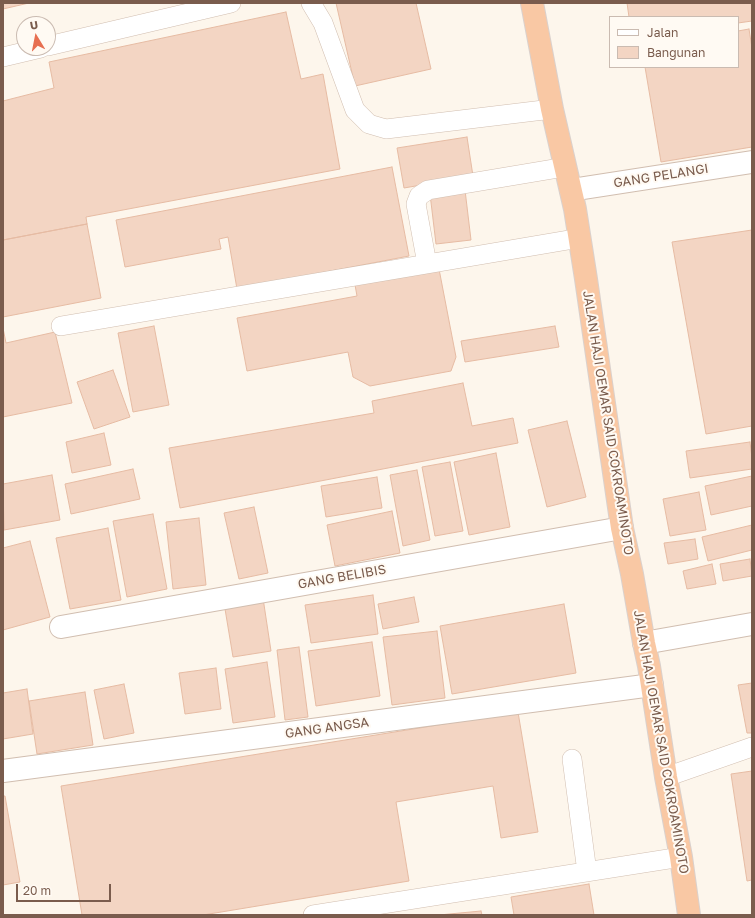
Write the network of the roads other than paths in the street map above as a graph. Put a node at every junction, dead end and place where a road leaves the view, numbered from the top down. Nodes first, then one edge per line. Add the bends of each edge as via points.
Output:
1 (231, 3) edge
2 (311, 3) edge
3 (532, 3) edge
4 (56, 44) edge
5 (16, 54) edge
6 (3, 57) edge
7 (552, 108) junction
8 (752, 162) edge
9 (565, 167) junction
10 (571, 190) junction
11 (580, 238) junction
12 (427, 264) junction
13 (61, 326) dead end
14 (622, 528) junction
15 (752, 624) edge
16 (62, 627) dead end
17 (644, 644) junction
18 (652, 685) junction
19 (752, 747) edge
20 (572, 759) dead end
21 (3, 771) edge
22 (666, 777) junction
23 (681, 857) junction
24 (587, 872) junction
25 (313, 915) edge
26 (690, 915) edge

1 - 4 lane
2 - 7 lane via 323,23 355,110 369,124 386,129
3 - 7 highway, JALAN HAJI OEMAR SAID COKROAMINOTO
5 - 6 lane
7 - 9 highway, JALAN HAJI OEMAR SAID COKROAMINOTO
8 - 10 street, GANG PELANGI
9 - 10 highway, JALAN HAJI OEMAR SAID COKROAMINOTO
9 - 12 lane via 428,190 419,196 416,204
10 - 11 highway, JALAN HAJI OEMAR SAID COKROAMINOTO
11 - 12 lane
11 - 14 highway, JALAN HAJI OEMAR SAID COKROAMINOTO
12 - 13 lane
14 - 16 street, GANG BELIBIS
14 - 17 highway, JALAN HAJI OEMAR SAID COKROAMINOTO
15 - 17 street
17 - 18 highway, JALAN HAJI OEMAR SAID COKROAMINOTO
18 - 21 street, GANG ANGSA
18 - 22 highway, JALAN HAJI OEMAR SAID COKROAMINOTO
19 - 22 lane
20 - 24 lane
22 - 23 highway, JALAN HAJI OEMAR SAID COKROAMINOTO
23 - 24 lane
23 - 26 highway, JALAN HAJI OEMAR SAID COKROAMINOTO
24 - 25 lane

